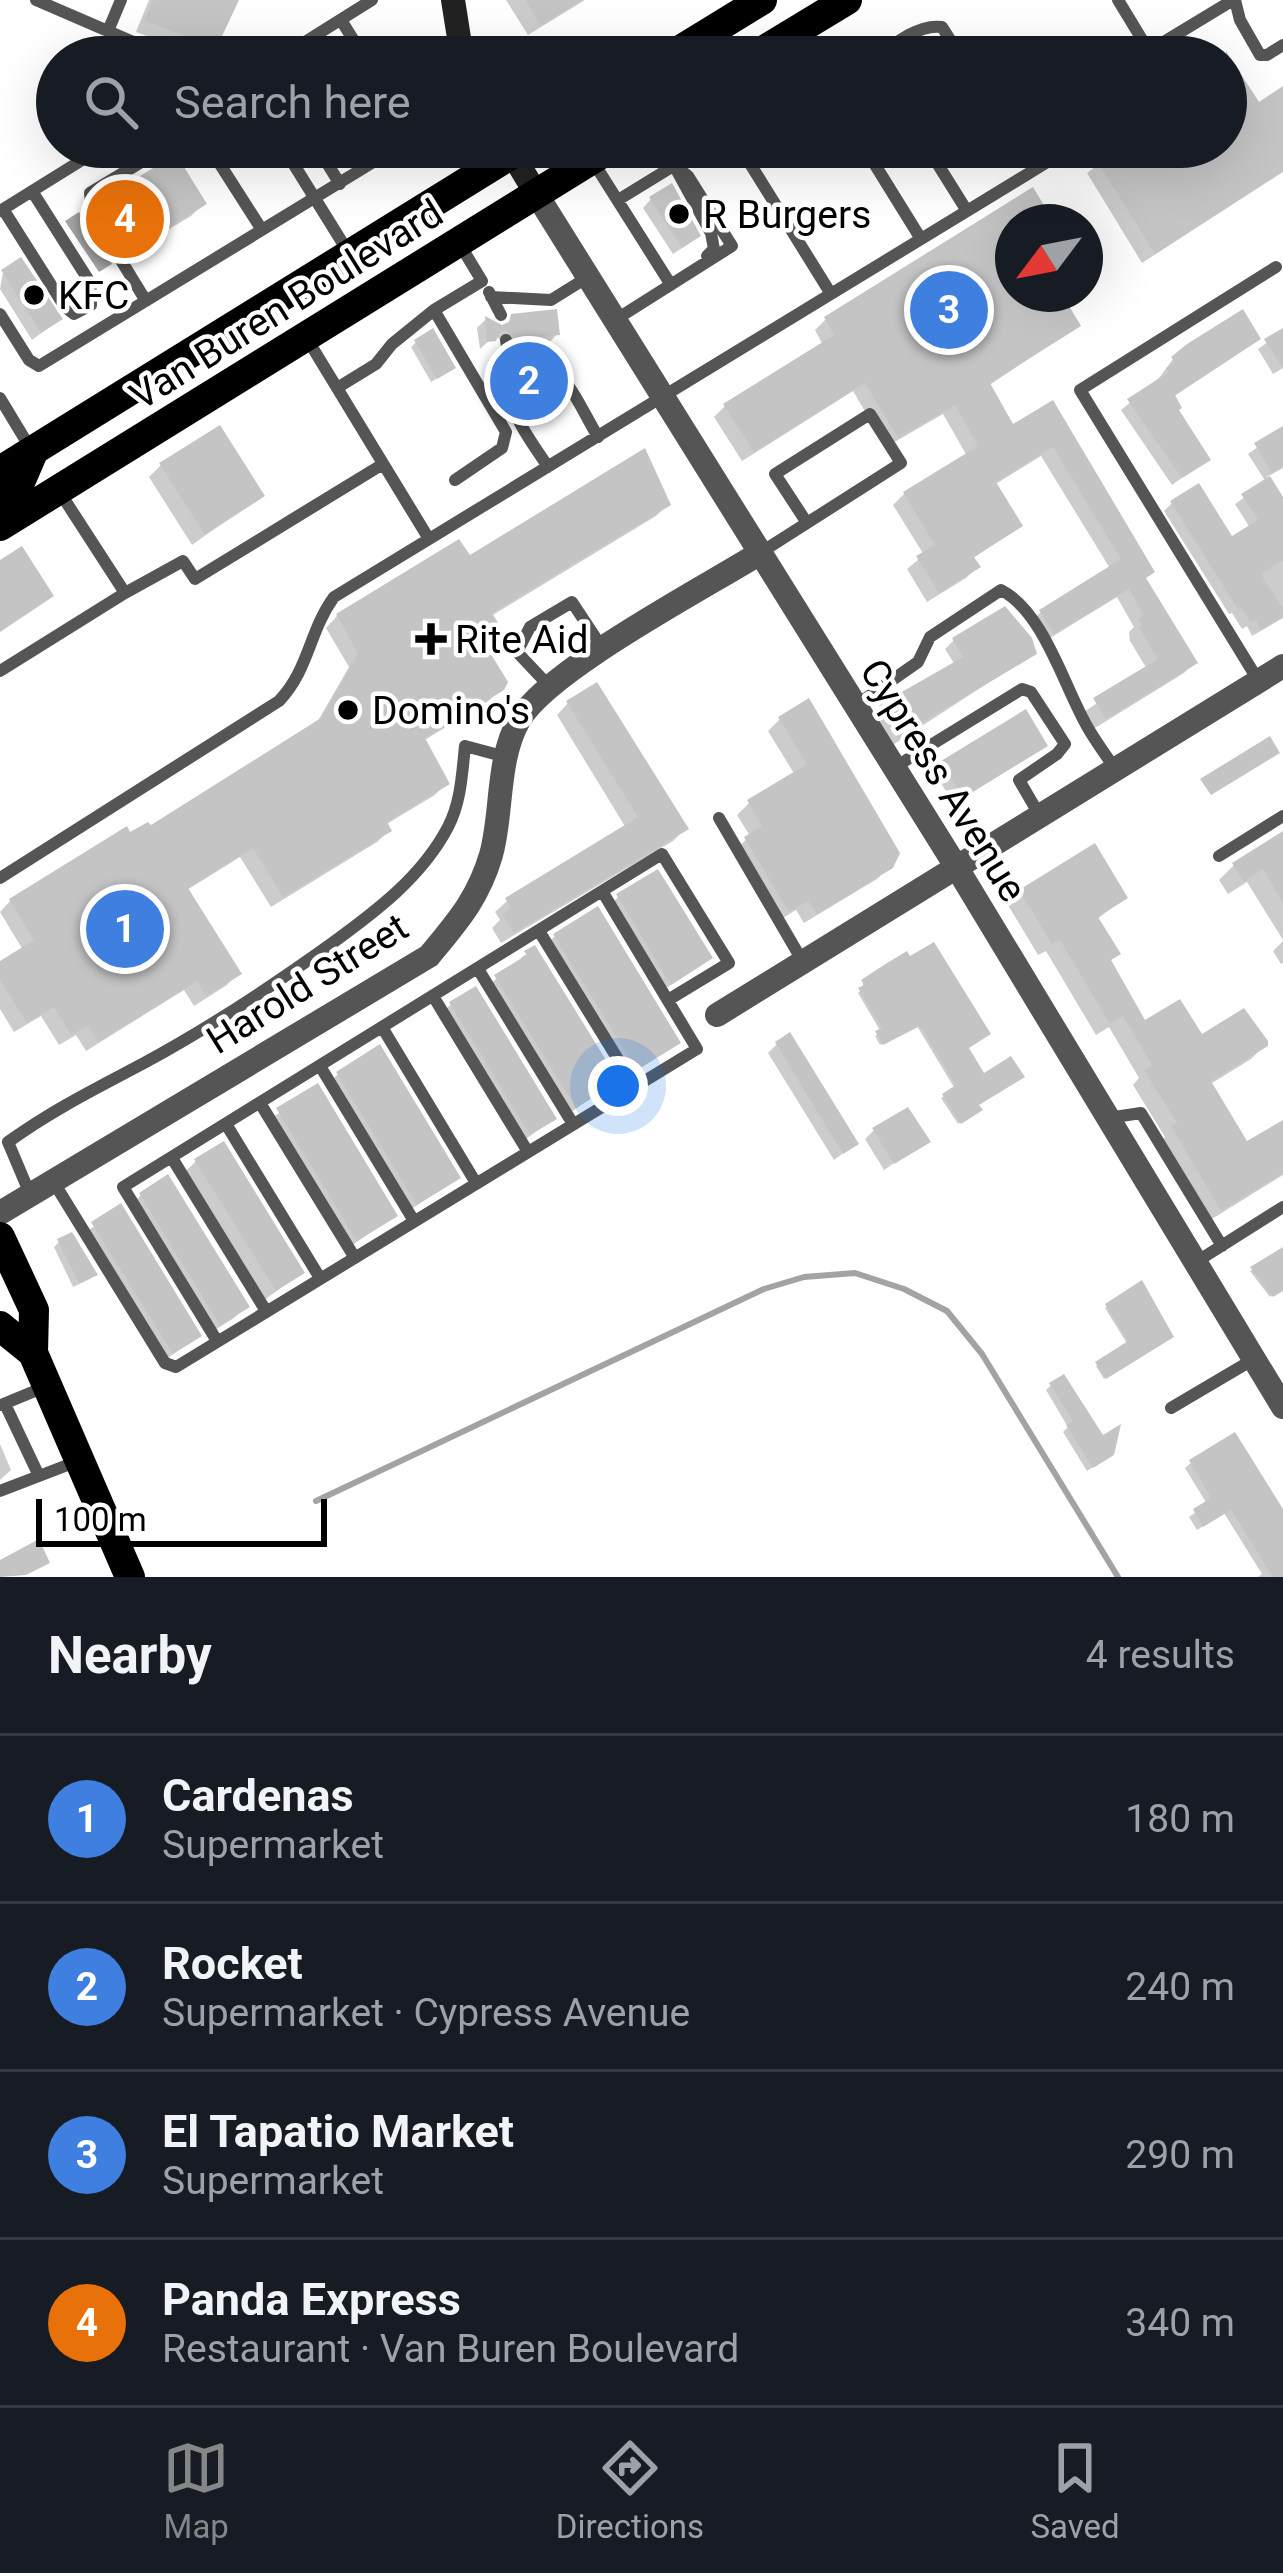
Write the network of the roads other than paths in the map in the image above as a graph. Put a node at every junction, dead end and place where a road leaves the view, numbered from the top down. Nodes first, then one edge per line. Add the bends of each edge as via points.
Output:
1 (35, 0) edge
2 (121, 0) edge
3 (372, 0) edge
4 (453, 0) edge
5 (763, 0) edge
6 (847, 0) edge
7 (1234, 0) edge
8 (1121, 1) edge
9 (341, 20) junction
10 (108, 31) junction
11 (120, 36) edge
12 (315, 36) edge
13 (351, 36) edge
14 (459, 36) edge
15 (704, 36) edge
16 (809, 36) edge
17 (912, 36) edge
18 (948, 36) edge
19 (1136, 36) edge
20 (1174, 36) edge
21 (1283, 45) edge
22 (69, 168) edge
23 (131, 168) edge
24 (222, 168) edge
25 (296, 168) edge
26 (330, 168) edge
27 (365, 168) edge
28 (485, 168) edge
29 (524, 168) edge
30 (579, 168) edge
31 (607, 168) edge
32 (670, 168) edge
33 (679, 168) edge
34 (753, 168) edge
35 (877, 168) edge
36 (940, 168) edge
37 (1037, 168) edge
38 (340, 184) junction
39 (32, 191) junction
40 (537, 195) junction
41 (315, 200) junction
42 (618, 200) junction
43 (2, 210) edge
44 (967, 211) junction
45 (262, 230) junction
46 (921, 239) junction
47 (459, 242) junction
48 (351, 256) junction
49 (1276, 267) dead end
50 (588, 278) junction
51 (482, 280) junction
52 (671, 285) junction
53 (831, 294) junction
54 (491, 296) junction
55 (146, 301) junction
56 (434, 310) junction
57 (0, 314) edge
58 (501, 315) dead end
59 (615, 320) junction
60 (306, 337) junction
61 (506, 340) dead end
62 (193, 352) junction
63 (508, 356) junction
64 (337, 388) junction
65 (0, 398) edge
66 (663, 398) junction
67 (598, 437) junction
68 (33, 452) junction
69 (383, 464) junction
70 (548, 467) junction
71 (0, 471) edge
72 (455, 480) dead end
73 (58, 490) junction
74 (0, 498) edge
75 (807, 524) junction
76 (0, 526) edge
77 (429, 539) junction
78 (760, 553) junction
79 (125, 593) junction
80 (603, 650) junction
81 (0, 671) edge
82 (1276, 672) edge
83 (550, 687) junction
84 (855, 706) junction
85 (508, 758) junction
86 (894, 768) junction
87 (1115, 770) junction
88 (1040, 816) junction
89 (1283, 816) edge
90 (719, 818) dead end
91 (1219, 856) dead end
92 (957, 868) junction
93 (0, 878) edge
94 (602, 892) junction
95 (539, 931) junction
96 (803, 962) junction
97 (478, 969) junction
98 (433, 997) junction
99 (668, 1000) junction
100 (717, 1015) dead end
101 (382, 1028) junction
102 (320, 1066) junction
103 (634, 1087) junction
104 (260, 1103) junction
105 (1108, 1118) junction
106 (226, 1124) junction
107 (573, 1124) junction
108 (528, 1152) junction
109 (172, 1157) junction
110 (53, 1180) junction
111 (476, 1183) junction
112 (30, 1194) junction
113 (1283, 1208) edge
114 (0, 1213) edge
115 (414, 1221) junction
116 (0, 1237) edge
117 (1222, 1246) junction
118 (355, 1258) junction
119 (1196, 1262) junction
120 (320, 1278) junction
121 (266, 1311) junction
122 (0, 1326) edge
123 (217, 1341) junction
124 (33, 1353) junction
125 (1254, 1359) junction
126 (47, 1386) junction
127 (2, 1405) edge
128 (1283, 1407) edge
129 (1172, 1408) dead end
130 (79, 1460) junction
131 (38, 1476) junction
132 (0, 1491) edge
133 (130, 1577) edge

1 - 10 lane
2 - 10 lane
3 - 9 lane
4 - 14 main road
5 - 15 main road
6 - 16 main road
7 - 20 lane
7 - 21 lane via 1260,55
8 - 19 lane
9 - 12 lane
9 - 13 lane
10 - 11 lane
17 - 18 lane via 934,26
22 - 39 lane
23 - 55 lane via 88,201
24 - 45 lane
25 - 41 lane
26 - 38 lane
27 - 38 lane
28 - 48 main road, Van Buren Boulevard
29 - 40 main road
30 - 40 main road, Van Buren Boulevard
31 - 42 lane
32 - 42 lane
33 - 52 lane via 732,246
34 - 53 lane
35 - 46 lane
36 - 44 lane
37 - 44 lane
38 - 41 lane
39 - 43 lane
39 - 43 lane via 91,284 85,309 74,314 65,307
40 - 47 main road, Van Buren Boulevard
40 - 50 street, Cypress Avenue
41 - 45 lane
41 - 48 lane
42 - 52 lane
44 - 46 lane
45 - 55 lane
46 - 53 lane
47 - 51 lane
47 - 60 main road, Van Buren Boulevard
48 - 62 main road, Van Buren Boulevard
49 - 82 lane via 1080,390
50 - 54 lane via 551,300
50 - 59 street, Cypress Avenue
51 - 54 lane
51 - 56 lane
52 - 59 lane
53 - 66 lane
54 - 58 lane
55 - 57 lane via 39,367
56 - 64 lane
56 - 72 lane via 506,433 502,448
59 - 66 street, Cypress Avenue
60 - 64 lane
60 - 73 main road, Van Buren Boulevard
61 - 63 lane
62 - 68 main road, Van Buren Boulevard
62 - 73 main road via 157,398 69,455
63 - 67 lane via 535,356 560,373
63 - 70 lane via 509,391
64 - 69 lane
65 - 68 lane
66 - 67 lane
66 - 78 street, Cypress Avenue
67 - 70 lane
68 - 71 main road, Van Buren Boulevard
68 - 74 main road via 21,480
69 - 77 lane
69 - 79 lane via 195,579 183,560
70 - 77 lane
73 - 76 main road, Van Buren Boulevard
73 - 79 lane
75 - 75 lane via 901,463 870,414 776,473
75 - 78 lane
77 - 93 lane via 334,597 317,620 295,684 279,701
78 - 80 street, Harold Street
78 - 84 street, Cypress Avenue
79 - 81 lane
80 - 83 street, Harold Street
80 - 83 lane via 572,602 530,627 517,652
82 - 87 street
83 - 85 street, Harold Street via 519,720
84 - 86 street, Cypress Avenue
84 - 87 lane via 918,662 930,637 1000,590 1014,597 1049,647
85 - 110 street, Harold Street via 492,852 472,905 429,956
85 - 112 lane via 465,746 449,826 385,904 272,987 8,1142
86 - 88 lane via 1022,689 1065,744 1019,780
86 - 92 street, Cypress Avenue
87 - 88 street
88 - 92 street
89 - 91 lane
90 - 96 lane
92 - 96 street
92 - 105 street, Cypress Avenue
94 - 95 lane
94 - 99 lane
94 - 99 lane via 662,854 729,963
95 - 97 lane
95 - 103 lane
96 - 100 street
97 - 98 lane
97 - 107 lane
98 - 101 lane
98 - 108 lane
99 - 103 lane via 698,1049
101 - 102 lane
101 - 111 lane
102 - 104 lane
102 - 115 lane
103 - 107 lane
104 - 106 lane
104 - 118 lane
105 - 117 lane via 1141,1112
105 - 119 street, Cypress Avenue
106 - 109 lane
106 - 120 lane
107 - 108 lane
108 - 111 lane
109 - 121 lane
109 - 123 lane via 123,1187
110 - 112 street, Harold Street
110 - 123 lane via 165,1363 176,1366
111 - 115 lane
112 - 114 street, Harold Street
113 - 117 lane
115 - 118 lane
116 - 124 main road via 34,1310
117 - 119 lane
118 - 120 lane
119 - 125 street, Cypress Avenue
120 - 121 lane
121 - 123 lane
122 - 124 main road
124 - 126 main road
125 - 128 street, Cypress Avenue
125 - 129 lane
126 - 127 lane
126 - 130 main road
127 - 131 lane
130 - 131 lane
130 - 133 main road
131 - 132 lane

